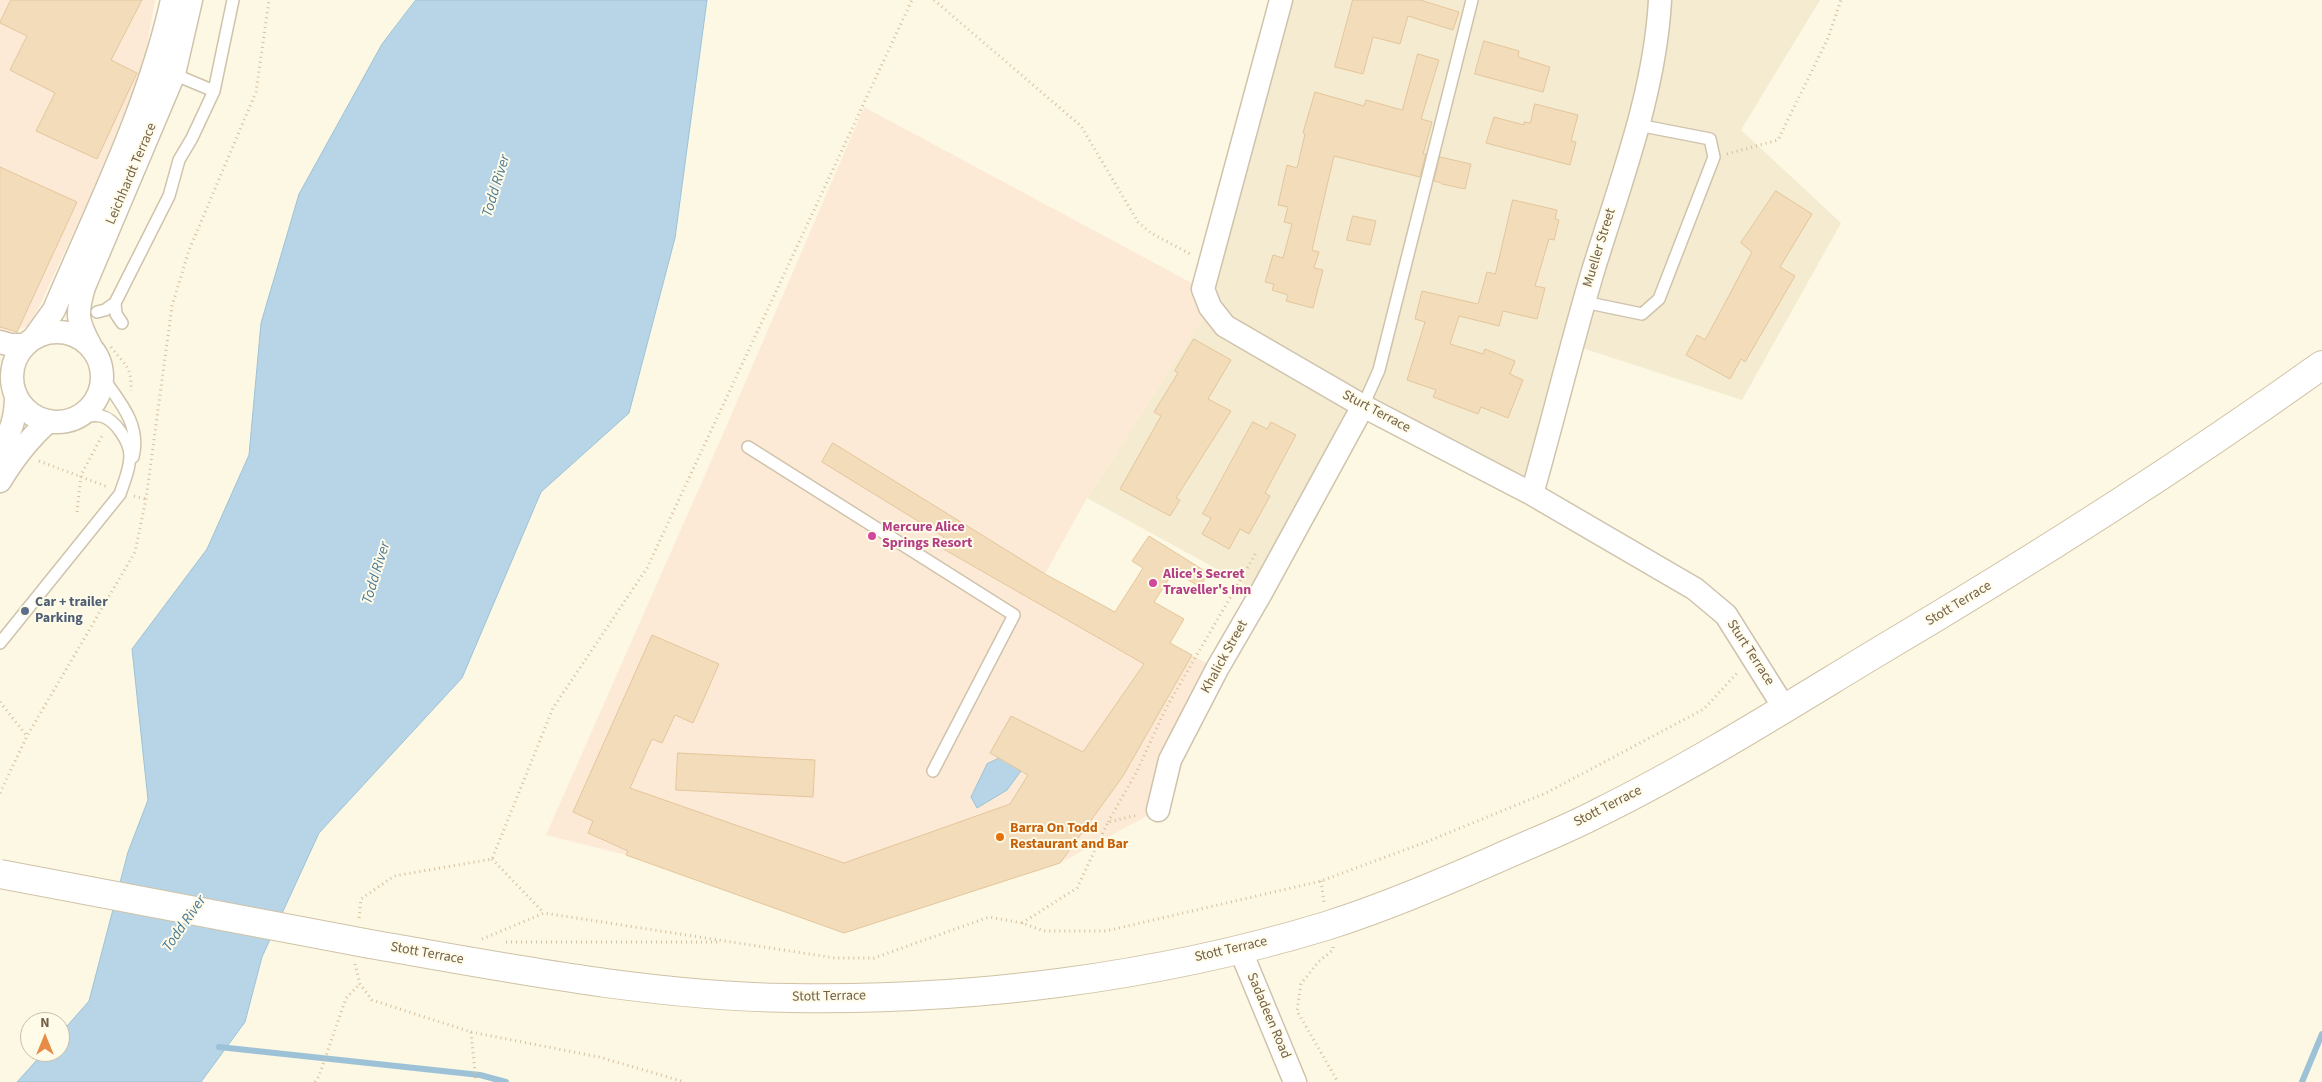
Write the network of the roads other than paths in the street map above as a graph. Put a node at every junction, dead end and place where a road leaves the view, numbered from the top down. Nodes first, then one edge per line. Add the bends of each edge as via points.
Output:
1 (172, 0) edge
2 (191, 0) edge
3 (233, 0) edge
4 (1281, 0) edge
5 (1472, 0) edge
6 (1660, 0) edge
7 (165, 70) junction
8 (214, 91) junction
9 (1638, 125) junction
10 (1584, 302) junction
11 (115, 303) junction
12 (97, 312) dead end
13 (122, 323) dead end
14 (0, 342) edge
15 (29, 342) junction
16 (90, 345) junction
17 (2322, 365) edge
18 (6, 368) edge
19 (103, 378) junction
20 (16, 395) junction
21 (1363, 406) junction
22 (74, 419) junction
23 (49, 421) junction
24 (748, 447) dead end
25 (10, 449) edge
26 (129, 465) junction
27 (0, 480) edge
28 (1532, 494) junction
29 (0, 643) edge
30 (1785, 709) junction
31 (933, 771) dead end
32 (1158, 810) road end
33 (0, 874) edge
34 (1240, 950) junction
35 (1295, 1082) edge

1 - 7 street, Leichhardt Terrace
2 - 7 street, Leichhardt Terrace
3 - 8 lane
4 - 21 street, Sturt Terrace via 1203,289 1210,306 1226,326
5 - 21 lane via 1379,370
6 - 9 street, Mueller Street via 1659,27
7 - 8 lane
7 - 15 street, Leichhardt Terrace via 54,310
7 - 16 street, Leichhardt Terrace via 78,308 78,319
8 - 11 lane via 179,160 169,196
9 - 10 street, Mueller Street
9 - 10 lane via 1710,139 1714,157 1659,299 1642,314
10 - 28 street, Mueller Street
11 - 12 lane
11 - 13 lane via 116,314
14 - 15 street via 11,345
15 - 16 street via 44,333 69,333
15 - 18 street
16 - 19 street via 97,355
17 - 30 main road, Stott Terrace via 2002,578
18 - 20 street
19 - 22 street via 94,402
19 - 26 lane via 134,429 135,450
20 - 23 street via 29,412
20 - 25 street
21 - 28 street, Sturt Terrace
21 - 32 street, Khalick Street via 1170,760
22 - 23 street
22 - 26 lane via 92,415 104,416 112,422 127,444
23 - 25 street
24 - 31 lane via 1014,615
25 - 27 street
26 - 29 lane via 120,494
28 - 30 street, Sturt Terrace via 1695,589 1726,615
30 - 34 main road, Stott Terrace via 1598,813 1418,893 1329,925
33 - 34 main road, Stott Terrace, bridge via 573,979 716,994 787,998 893,996 1043,986
34 - 35 street, Sadadeen Road

